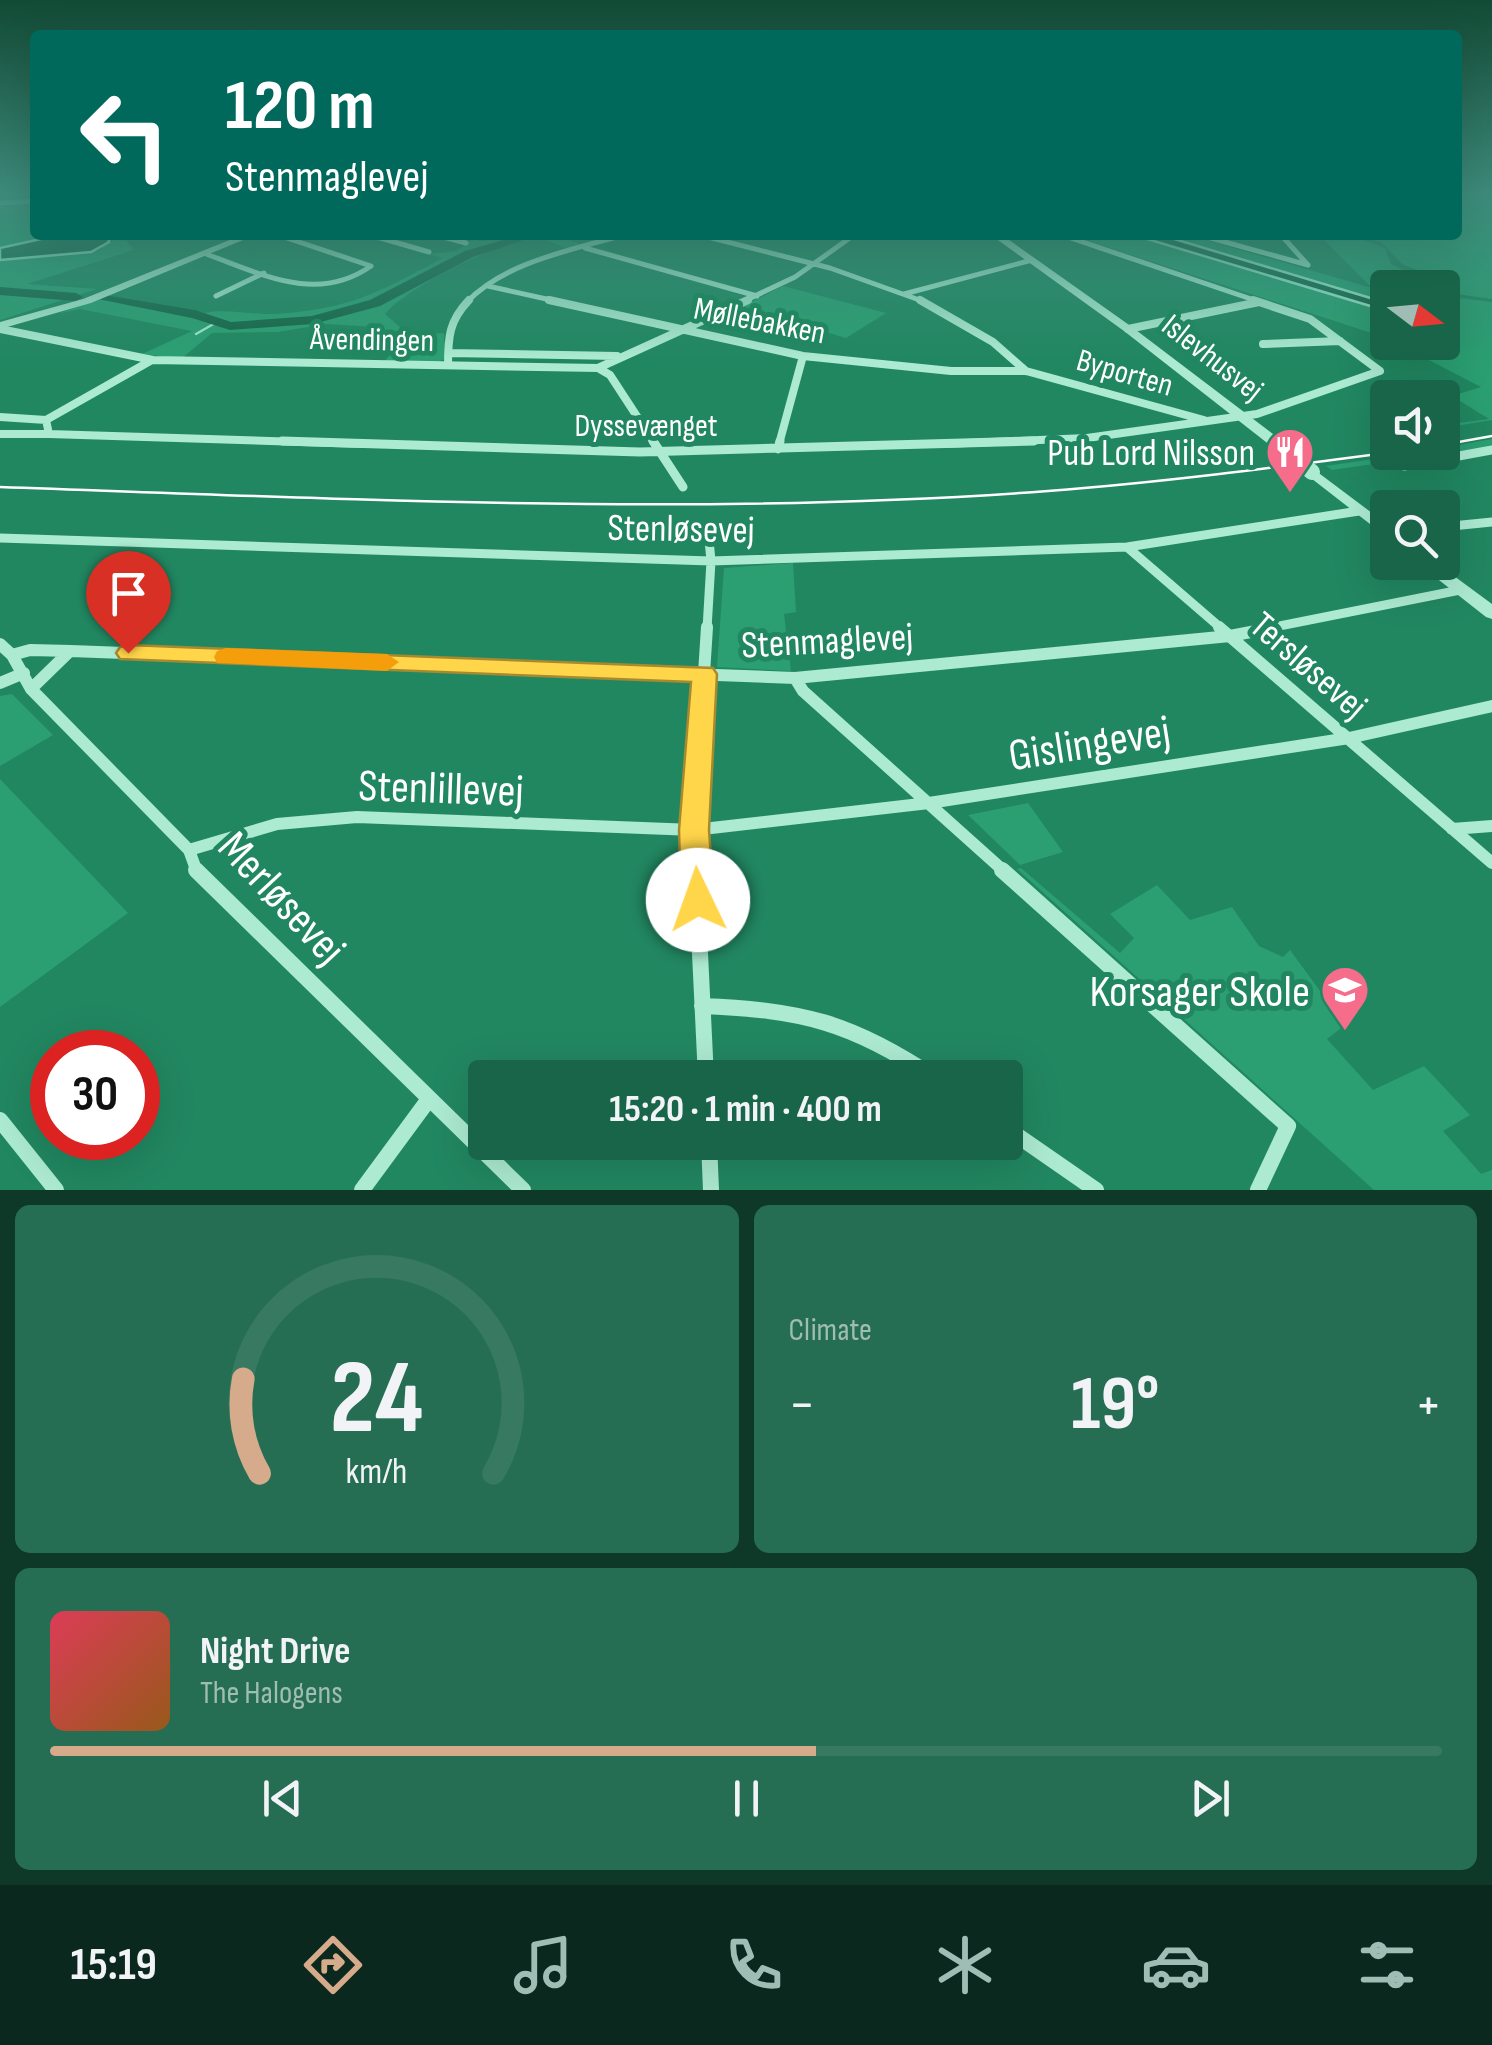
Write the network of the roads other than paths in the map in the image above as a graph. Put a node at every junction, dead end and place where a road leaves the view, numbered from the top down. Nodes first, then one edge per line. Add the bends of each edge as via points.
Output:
1 (206, 249) edge
2 (219, 249) edge
3 (321, 249) edge
4 (418, 249) edge
5 (582, 249) edge
6 (586, 249) edge
7 (754, 249) edge
8 (836, 249) edge
9 (1015, 249) edge
10 (1102, 249) edge
11 (1247, 249) edge
12 (1292, 249) edge
13 (430, 252) dead end
14 (206, 254) junction
15 (1032, 260) junction
16 (816, 264) junction
17 (264, 273) junction
18 (488, 286) junction
19 (904, 294) junction
20 (216, 296) dead end
21 (758, 296) junction
22 (1260, 302) junction
23 (73, 304) junction
24 (0, 328) edge
25 (1128, 329) junction
26 (680, 330) junction
27 (1341, 341) junction
28 (1264, 344) dead end
29 (449, 353) junction
30 (618, 356) junction
31 (803, 356) junction
32 (153, 360) junction
33 (448, 364) junction
34 (598, 368) junction
35 (1026, 371) junction
36 (1241, 416) junction
37 (0, 417) edge
38 (46, 420) junction
39 (1210, 422) junction
40 (0, 434) edge
41 (49, 434) junction
42 (778, 449) junction
43 (1492, 450) edge
44 (660, 452) junction
45 (1460, 456) edge
46 (683, 487) dead end
47 (1358, 511) junction
48 (1370, 520) edge
49 (1492, 522) edge
50 (1460, 525) edge
51 (708, 529) dead end
52 (0, 538) edge
53 (1127, 547) junction
54 (711, 561) junction
55 (1447, 580) edge
56 (1460, 590) junction
57 (1492, 614) edge
58 (1230, 636) junction
59 (0, 644) edge
60 (70, 651) junction
61 (12, 655) junction
62 (24, 673) junction
63 (704, 674) junction
64 (795, 678) junction
65 (0, 683) edge
66 (31, 689) junction
67 (1492, 706) edge
68 (1349, 738) junction
69 (929, 803) junction
70 (1492, 826) edge
71 (1452, 828) junction
72 (694, 830) junction
73 (189, 850) junction
74 (1492, 863) edge
75 (702, 1006) junction
76 (705, 1060) edge
77 (909, 1060) edge
78 (429, 1099) junction
79 (0, 1120) edge
80 (1023, 1139) edge
81 (710, 1160) edge
82 (56, 1190) edge
83 (362, 1190) edge
84 (523, 1190) edge
85 (711, 1190) edge
86 (1096, 1190) edge
87 (1258, 1190) edge

1 - 23 street
2 - 14 street
3 - 17 street via 370,268 312,288
4 - 13 street
5 - 18 street
6 - 21 street
7 - 16 street
8 - 16 street
9 - 15 street, Islevhusvej
10 - 22 street
11 - 12 street via 1308,266
14 - 17 street
14 - 23 street
15 - 19 street
15 - 25 street, Islevhusvej
16 - 19 street
16 - 21 street
17 - 20 street
18 - 26 street, Møllebakken
18 - 29 street via 453,320
19 - 35 street via 997,344
21 - 26 street
22 - 25 street
22 - 27 street via 1310,319
23 - 24 street
24 - 32 street, Åvendingen
25 - 36 street, Islevhusvej
26 - 30 street
26 - 31 street, Møllebakken
27 - 28 street
27 - 36 street, Dyssevænget via 1380,370
29 - 30 street, Åvendingen
29 - 33 street
30 - 34 street
31 - 35 street, Møllebakken via 935,370
31 - 42 street
32 - 33 street, Åvendingen
32 - 38 street
33 - 34 street, Åvendingen
34 - 44 street via 610,375
35 - 39 street, Byporten
36 - 39 street, Dyssevænget
36 - 47 street, Islevhusvej, bridge
37 - 38 street
38 - 41 street
39 - 42 street, Dyssevænget via 1087,438
40 - 41 street, Dyssevænget
41 - 44 street, Dyssevænget
42 - 44 street, Dyssevænget
43 - 45 street
44 - 46 street
47 - 48 street, Islevhusvej
47 - 53 street, Stenløsevej
49 - 50 street
51 - 54 street
52 - 54 street, Stenløsevej
53 - 54 street, Stenløsevej
53 - 58 street, Tersløsevej
54 - 63 street
55 - 56 street
56 - 57 street
56 - 58 street, Stenmaglevej
58 - 64 street, Stenmaglevej
58 - 68 street, Tersløsevej
59 - 61 street, Merløsevej
60 - 61 street, Stenmaglevej
60 - 63 street, Stenmaglevej
60 - 66 street
61 - 62 street, Merløsevej
62 - 65 street
62 - 66 street, Merløsevej
63 - 64 street, Stenmaglevej
63 - 72 street
64 - 69 street
66 - 73 street, Merløsevej
67 - 68 street, Gislingevej
68 - 69 street, Gislingevej
68 - 71 street, Tersløsevej
69 - 72 street, Gislingevej
69 - 87 street via 1288,1126
70 - 71 street
71 - 74 street, Tersløsevej
72 - 73 street, Stenlillevej via 357,817 277,824
72 - 75 street
73 - 78 street, Merløsevej via 198,874
75 - 76 street
75 - 77 street via 831,1018
78 - 83 street
78 - 84 street, Merløsevej
79 - 82 street
80 - 86 street
81 - 85 street

